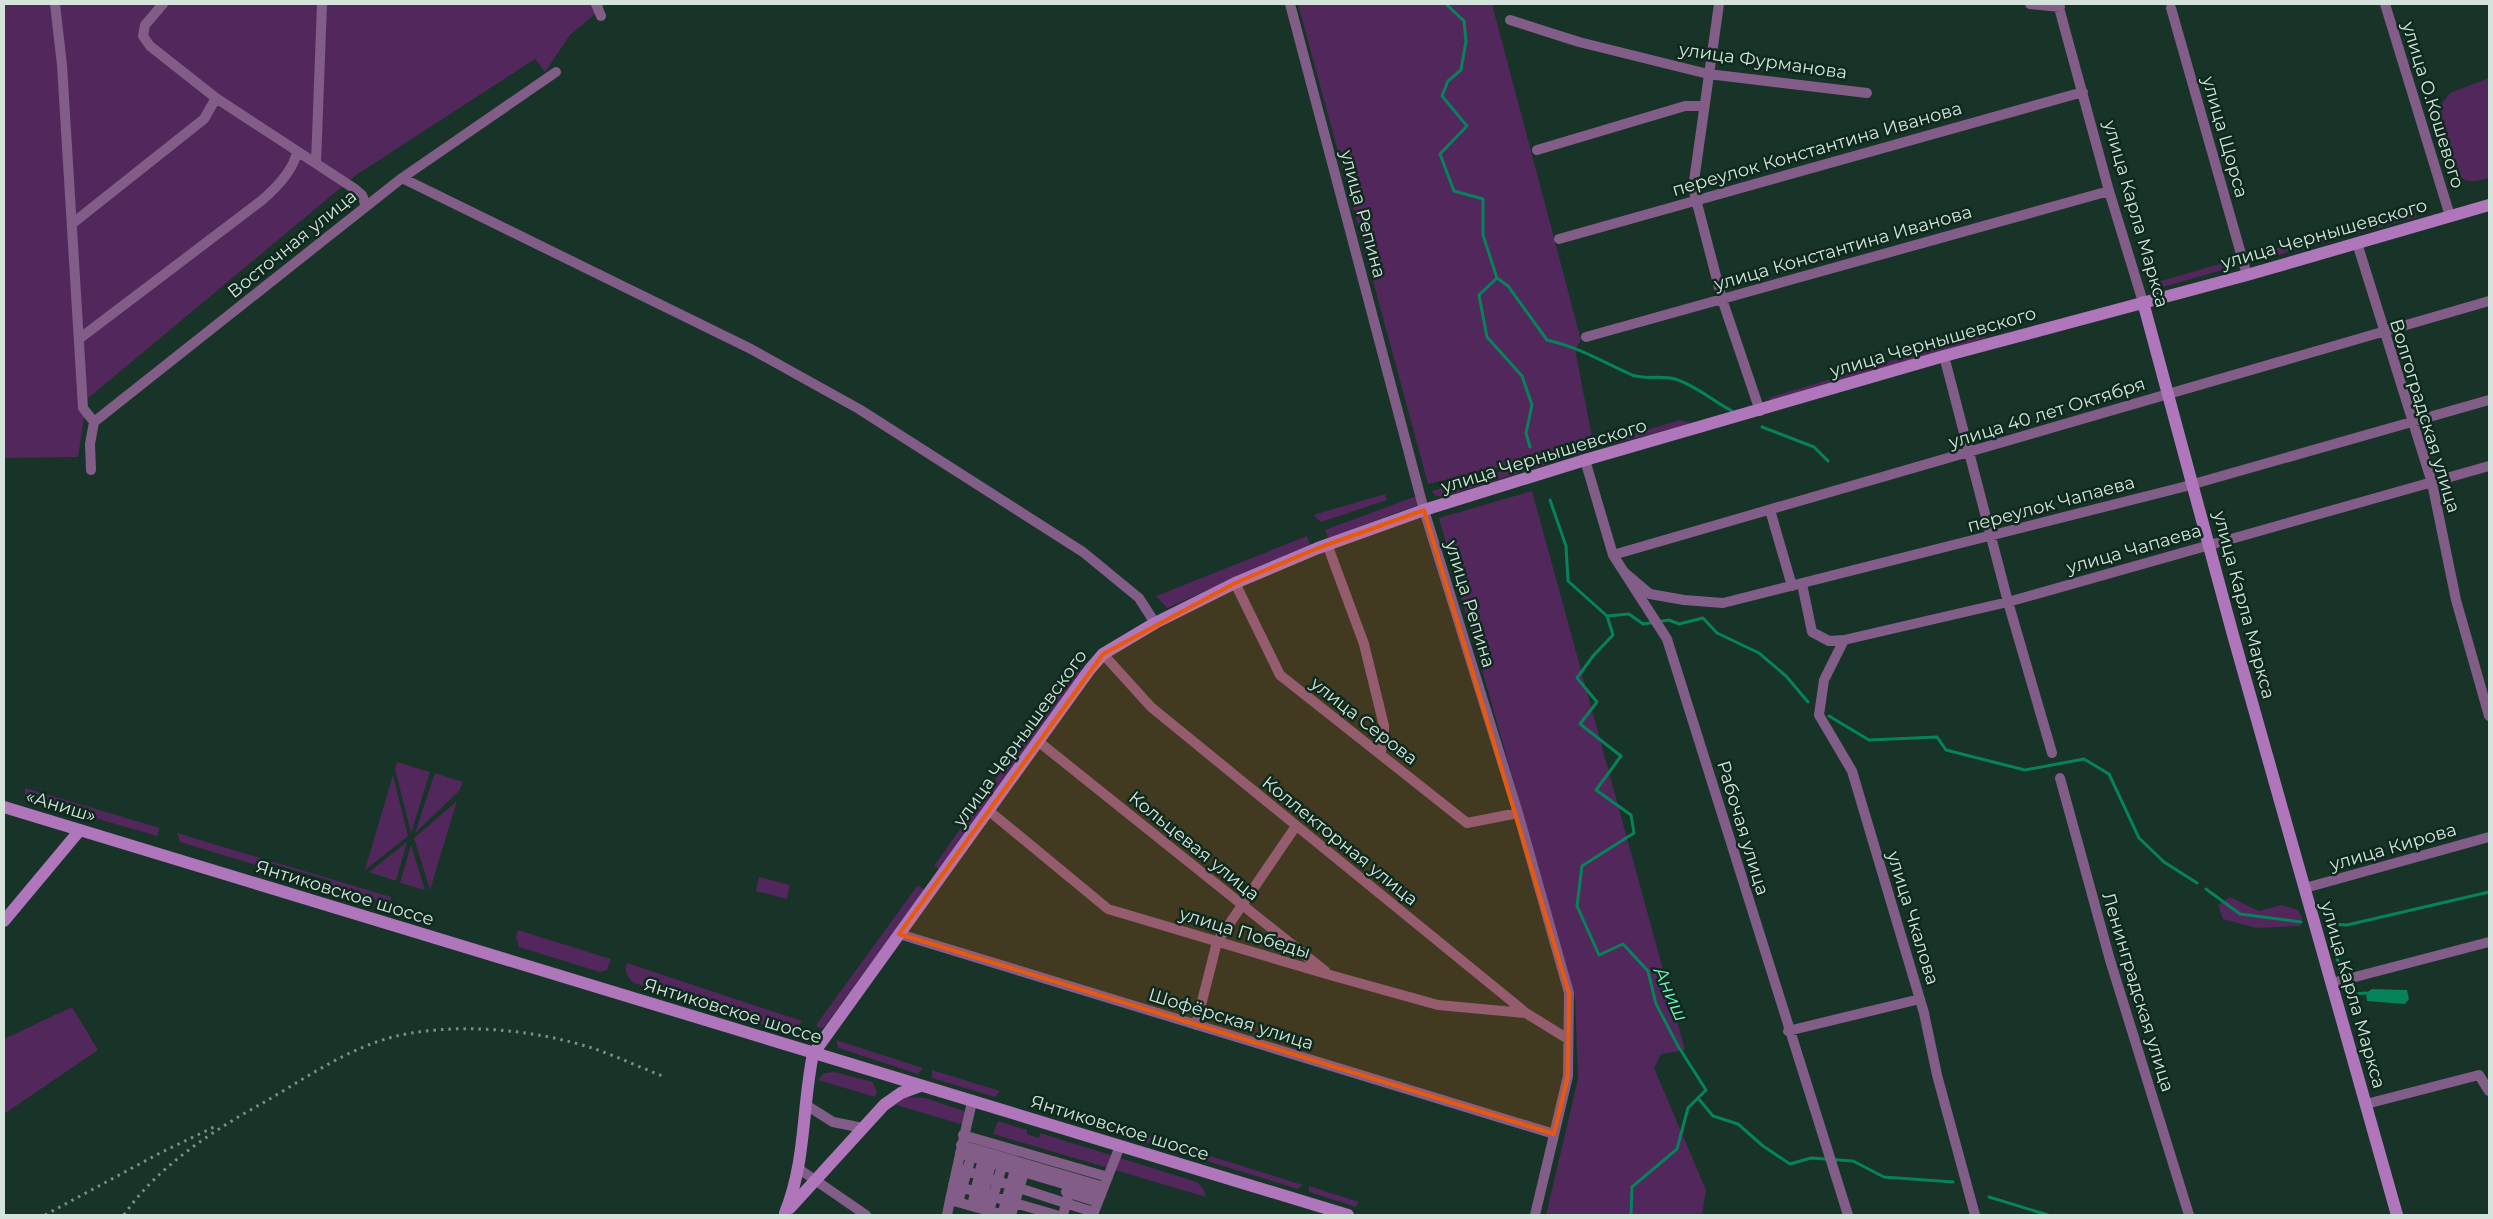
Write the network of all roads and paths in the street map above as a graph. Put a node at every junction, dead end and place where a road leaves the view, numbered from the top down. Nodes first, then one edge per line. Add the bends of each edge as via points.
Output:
1 (55, 4) edge
2 (163, 4) edge
3 (322, 4) edge
4 (596, 4) edge
5 (1290, 4) edge
6 (1719, 4) edge
7 (2030, 4) edge
8 (2385, 4) edge
9 (2059, 5) edge
10 (2170, 8) dead end
11 (601, 16) dead end
12 (1510, 20) dead end
13 (556, 72) dead end
14 (1708, 74) junction
15 (2083, 92) junction
16 (1867, 93) dead end
17 (216, 98) junction
18 (1704, 106) junction
19 (1537, 150) dead end
20 (297, 151) junction
21 (316, 163) junction
22 (402, 178) junction
23 (2109, 191) junction
24 (1696, 200) junction
25 (2489, 205) edge
26 (366, 206) junction
27 (2450, 216) junction
28 (73, 223) junction
29 (1559, 239) dead end
30 (2357, 243) junction
31 (2247, 275) junction
32 (1722, 299) junction
33 (2489, 301) edge
34 (2143, 302) junction
35 (2383, 332) junction
36 (1586, 337) dead end
37 (79, 339) junction
38 (1944, 356) junction
39 (2168, 393) junction
40 (2489, 400) edge
41 (1760, 411) junction
42 (94, 422) junction
43 (2412, 422) junction
44 (1969, 453) junction
45 (1585, 460) junction
46 (2489, 466) edge
47 (92, 470) dead end
48 (2432, 483) junction
49 (2193, 484) junction
50 (1424, 510) junction
51 (1770, 510) junction
52 (1992, 537) junction
53 (1327, 544) junction
54 (2210, 544) junction
55 (1613, 555) junction
56 (1624, 572) junction
57 (1235, 583) junction
58 (1797, 585) junction
59 (2008, 602) junction
60 (1155, 623) junction
61 (1844, 640) junction
62 (1104, 654) junction
63 (2489, 716) edge
64 (1039, 742) junction
65 (2052, 753) dead end
66 (1380, 754) junction
67 (2060, 778) dead end
68 (4, 807) edge
69 (988, 810) junction
70 (1518, 813) junction
71 (1296, 826) junction
72 (80, 830) junction
73 (2489, 837) edge
74 (107, 839) joint
75 (2305, 888) junction
76 (1241, 905) junction
77 (4, 920) edge
78 (899, 934) junction
79 (1217, 942) junction
80 (2489, 942) edge
81 (1330, 975) junction
82 (2332, 983) junction
83 (1920, 999) junction
84 (1526, 1013) junction
85 (1196, 1025) junction
86 (1788, 1031) junction
87 (1568, 1039) junction
88 (814, 1054) junction
89 (884, 1075) junction
90 (920, 1086) junction
91 (2489, 1091) edge
92 (972, 1102) junction
93 (884, 1104) junction
94 (2366, 1104) junction
95 (806, 1105) junction
96 (863, 1128) junction
97 (1554, 1134) junction
98 (1120, 1146) junction
99 (961, 1153) junction
100 (799, 1169) junction
101 (1047, 1173) edge
102 (1022, 1177) junction
103 (986, 1178) junction
104 (815, 1180) junction
105 (953, 1185) junction
106 (1014, 1187) junction
107 (980, 1208) edge
108 (784, 1214) edge
109 (866, 1215) edge
110 (946, 1215) edge
111 (1011, 1215) edge
112 (1018, 1215) edge
113 (1025, 1215) edge
114 (1036, 1215) edge
115 (1045, 1215) edge
116 (1050, 1215) edge
117 (1055, 1215) edge
118 (1063, 1215) edge
119 (1348, 1215) edge
120 (1535, 1215) edge
121 (1848, 1215) edge
122 (1975, 1215) edge
123 (2189, 1215) edge
124 (2397, 1215) edge

1 - 28 street
2 - 17 street via 145,25 143,36 150,46
3 - 21 street
4 - 11 street
5 - 50 street, улица Репина
6 - 14 street
7 - 9 street
8 - 27 street, улица О.Кошевого
9 - 15 street, улица Карла Маркса
10 - 31 street, улица Щорса
12 - 14 street, улица Фурманова via 1579,42
13 - 22 street, Восточная улица
14 - 16 street, улица Фурманова
14 - 18 street
15 - 23 street, улица Карла Маркса
15 - 24 street, переулок Константина Иванова
17 - 20 street
17 - 28 street via 204,119
18 - 19 street via 1685,106
18 - 24 street via 1694,188
20 - 21 street
20 - 37 street via 296,160 274,189
21 - 26 street via 362,195
22 - 26 street, Восточная улица
22 - 60 street via 751,349 859,409 1083,552 1139,598
23 - 32 street, улица Константина Иванова
23 - 34 street, улица Карла Маркса
24 - 29 street, переулок Константина Иванова
24 - 32 street
25 - 27 street, улица Чернышевского
26 - 42 street, Восточная улица
27 - 30 street, улица Чернышевского
28 - 37 street
30 - 31 street, улица Чернышевского
30 - 35 street, Волгоградская улица
31 - 34 street, улица Чернышевского
32 - 36 street, улица Константина Иванова
32 - 41 street
33 - 35 street, улица 40 лет Октября
34 - 38 street, улица Чернышевского
34 - 39 street, улица Карла Маркса
35 - 39 street, улица 40 лет Октября
35 - 43 street, Волгоградская улица
37 - 42 street via 83,408
38 - 41 street, улица Чернышевского
38 - 44 street
39 - 44 street, улица 40 лет Октября
39 - 49 street, улица Карла Маркса
40 - 43 street, переулок Чапаева
41 - 45 street, улица Чернышевского
42 - 47 street via 90,444
43 - 48 street, Волгоградская улица
43 - 49 street, переулок Чапаева
44 - 51 street, улица 40 лет Октября
44 - 52 street
45 - 50 street, улица Чернышевского
45 - 55 street, Рабочая улица
46 - 48 street, улица Чапаева
48 - 54 street, улица Чапаева
48 - 63 street, Волгоградская улица via 2456,600
49 - 52 street, переулок Чапаева
49 - 54 street, улица Карла Маркса
50 - 53 street, улица Чернышевского
50 - 70 street, улица Репина
51 - 55 street, улица 40 лет Октября
51 - 58 street
52 - 58 street, переулок Чапаева
52 - 59 street
53 - 57 street, улица Чернышевского
53 - 66 street via 1364,644 1384,726
54 - 59 street, улица Чапаева
54 - 75 street, улица Карла Маркса
55 - 56 street, Рабочая улица
56 - 58 street, переулок Чапаева via 1650,594 1723,603
56 - 86 street, Рабочая улица via 1668,639
57 - 60 street, улица Чернышевского
57 - 66 street, улица Серова via 1280,675
58 - 61 street via 1812,632 1829,641
59 - 61 street, улица Чапаева
59 - 65 street
60 - 62 street, улица Чернышевского
61 - 83 street, улица Чкалова via 1824,680 1819,715 1852,771
62 - 64 street, улица Чернышевского
62 - 71 street, Коллекторная улица via 1151,707
64 - 69 street, улица Чернышевского
64 - 76 street, Кольцевая улица
66 - 70 street, улица Серова via 1466,823
67 - 123 street, Ленинградская улица via 2110,960
68 - 72 street, «Аниш»
69 - 78 street, улица Чернышевского
69 - 79 street, улица Победы via 1108,909
70 - 87 street, улица Репина via 1569,993
71 - 76 street
71 - 84 street, Коллекторная улица
72 - 74 street, «Аниш»
72 - 77 street
73 - 75 street, улица Кирова
74 - 88 street, Янтиковское шоссе
75 - 82 street, улица Карла Маркса
76 - 79 street
76 - 81 street, Кольцевая улица
78 - 85 street, Шофёрская улица
78 - 88 street, улица Чернышевского
79 - 81 street, улица Победы
79 - 85 street
80 - 82 street
81 - 84 street, улица Победы via 1438,1005
82 - 94 street, улица Карла Маркса
83 - 86 street
83 - 122 street, улица Чкалова
84 - 87 street, Коллекторная улица
85 - 97 street, Шофёрская улица
86 - 121 street, Рабочая улица
87 - 97 street, улица Репина via 1568,1076
88 - 89 street, Янтиковское шоссе
88 - 95 street
89 - 90 street, Янтиковское шоссе
89 - 93 street
90 - 92 street, Янтиковское шоссе
90 - 93 street
91 - 94 street via 2479,1075
92 - 98 street, Янтиковское шоссе
92 - 99 street
93 - 96 street
94 - 124 street, улица Карла Маркса
95 - 96 street via 836,1123
95 - 100 street
96 - 104 street
97 - 120 street, улица Репина
98 - 101 street
98 - 119 street, Янтиковское шоссе
99 - 101 street
99 - 101 street
99 - 101 street
99 - 102 street
99 - 103 street
99 - 105 street
99 - 107 street
100 - 104 street
100 - 108 street
101 - 102 street
101 - 102 street
101 - 103 street
101 - 103 street
101 - 106 street
101 - 106 street
101 - 107 street
101 - 107 street
101 - 107 street
101 - 112 street
101 - 113 street
101 - 114 street
101 - 115 street
101 - 116 street
101 - 117 street
101 - 118 street
102 - 106 street
103 - 106 street
103 - 107 street
103 - 107 street
104 - 108 street
104 - 109 street
105 - 107 street
105 - 117 street
106 - 107 street
106 - 111 street
107 - 110 street

